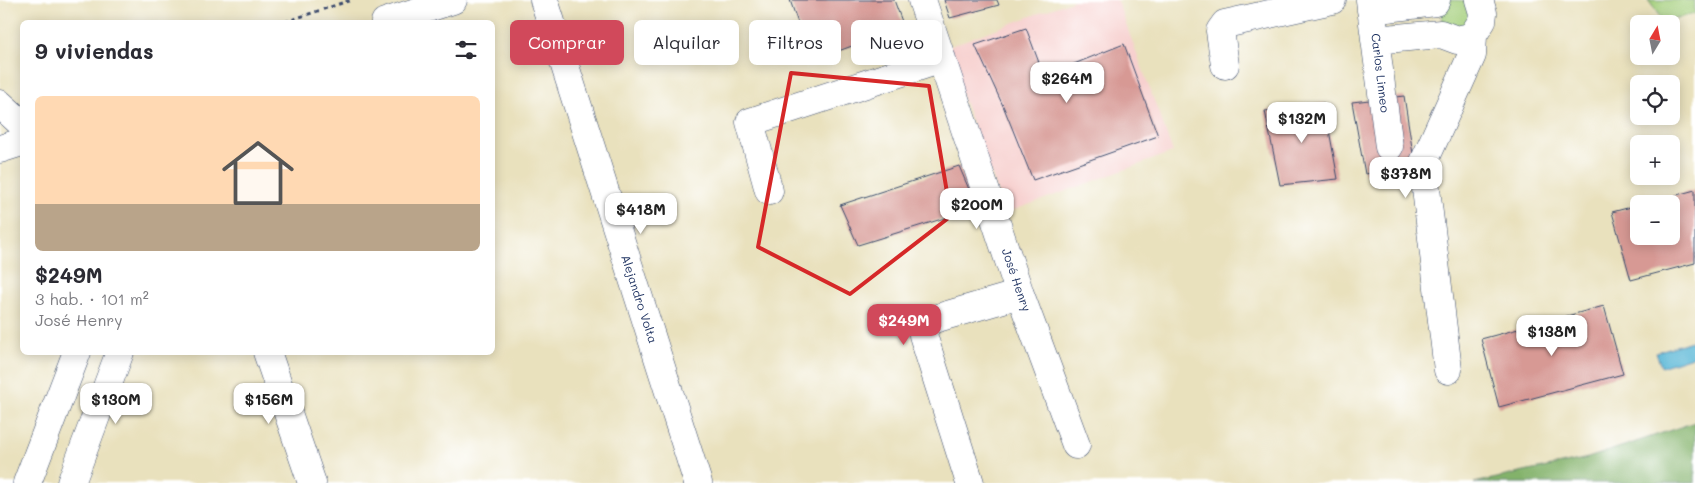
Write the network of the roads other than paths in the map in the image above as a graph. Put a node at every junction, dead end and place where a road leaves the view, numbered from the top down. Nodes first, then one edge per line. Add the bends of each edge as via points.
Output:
1 (453, 0) edge
2 (544, 0) edge
3 (922, 0) edge
4 (1332, 0) edge
5 (1436, 0) edge
6 (1479, 0) edge
7 (1371, 5) edge
8 (391, 20) edge
9 (929, 20) edge
10 (1473, 35) junction
11 (1375, 40) junction
12 (942, 60) edge
13 (927, 65) edge
14 (1225, 65) dead end
15 (0, 104) edge
16 (20, 122) edge
17 (20, 143) edge
18 (1389, 147) dead end
19 (0, 149) edge
20 (769, 191) dead end
21 (1020, 294) junction
22 (76, 355) edge
23 (119, 355) edge
24 (268, 355) edge
25 (1448, 370) dead end
26 (1076, 445) dead end
27 (27, 483) edge
28 (72, 483) edge
29 (312, 483) edge
30 (698, 483) edge
31 (970, 483) edge

1 - 8 street
2 - 30 street, Alejandro Volta
3 - 9 street, José Henry
4 - 14 street via 1224,24 1220,31
5 - 7 street
6 - 10 street via 1482,21
7 - 11 street, Carlos Linneo
10 - 11 street via 1457,40 1441,34
10 - 25 street via 1472,55 1423,164
11 - 18 street, Carlos Linneo
12 - 21 street, José Henry
13 - 20 street via 750,122
15 - 16 street
17 - 19 street
21 - 26 street, José Henry
21 - 31 street via 927,321 923,335
22 - 27 street
23 - 28 street
24 - 29 street

